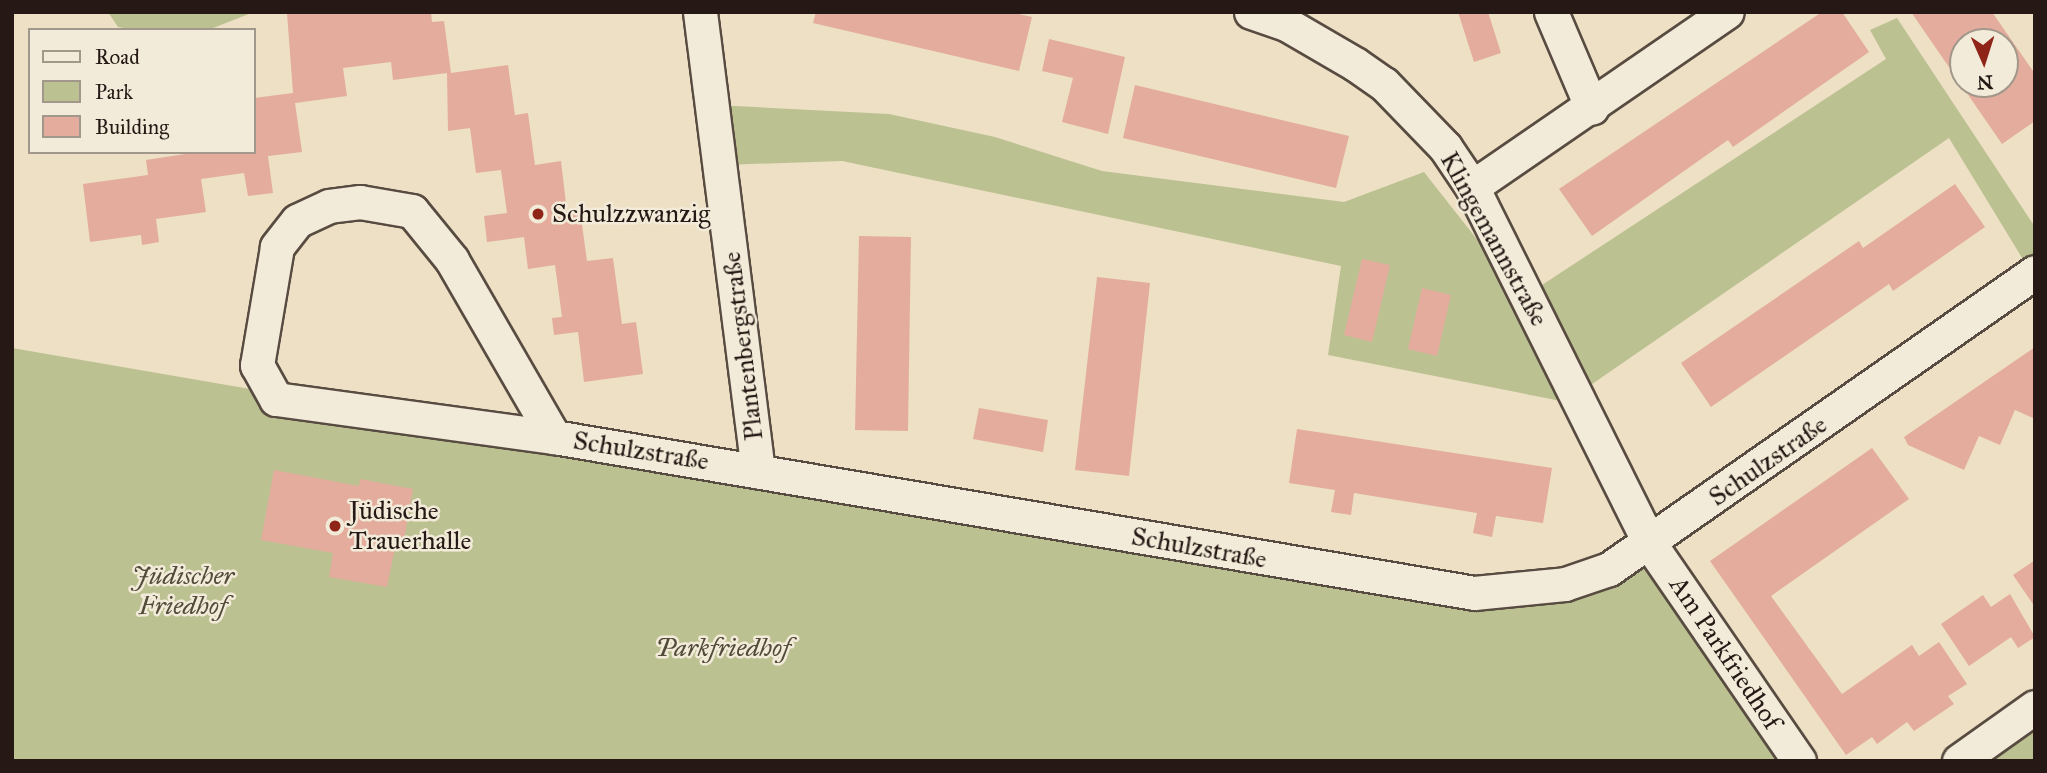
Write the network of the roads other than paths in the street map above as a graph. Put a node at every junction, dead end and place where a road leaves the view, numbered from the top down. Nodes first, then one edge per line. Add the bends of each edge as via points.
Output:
1 (700, 12) edge
2 (1251, 12) edge
3 (1551, 12) edge
4 (1727, 12) edge
5 (1592, 108) junction
6 (1472, 187) junction
7 (2035, 272) edge
8 (554, 437) junction
9 (758, 471) junction
10 (1650, 544) junction
11 (2035, 707) edge
12 (1799, 761) edge
13 (1959, 761) edge

1 - 9 street, Plantenbergstraße
2 - 6 street, Klingemannstraße via 1330,47 1384,84 1445,147
3 - 5 street
4 - 5 street
5 - 6 street
6 - 10 street, Klingemannstraße
7 - 10 street, Schulzstraße
8 - 8 street, Schulzstraße via 276,399 257,365 277,247 297,221 329,206 386,202 412,211 435,232
8 - 9 street, Schulzstraße
9 - 10 street, Schulzstraße via 1474,593 1565,584 1609,569
10 - 12 street, Am Parkfriedhof
11 - 13 street

